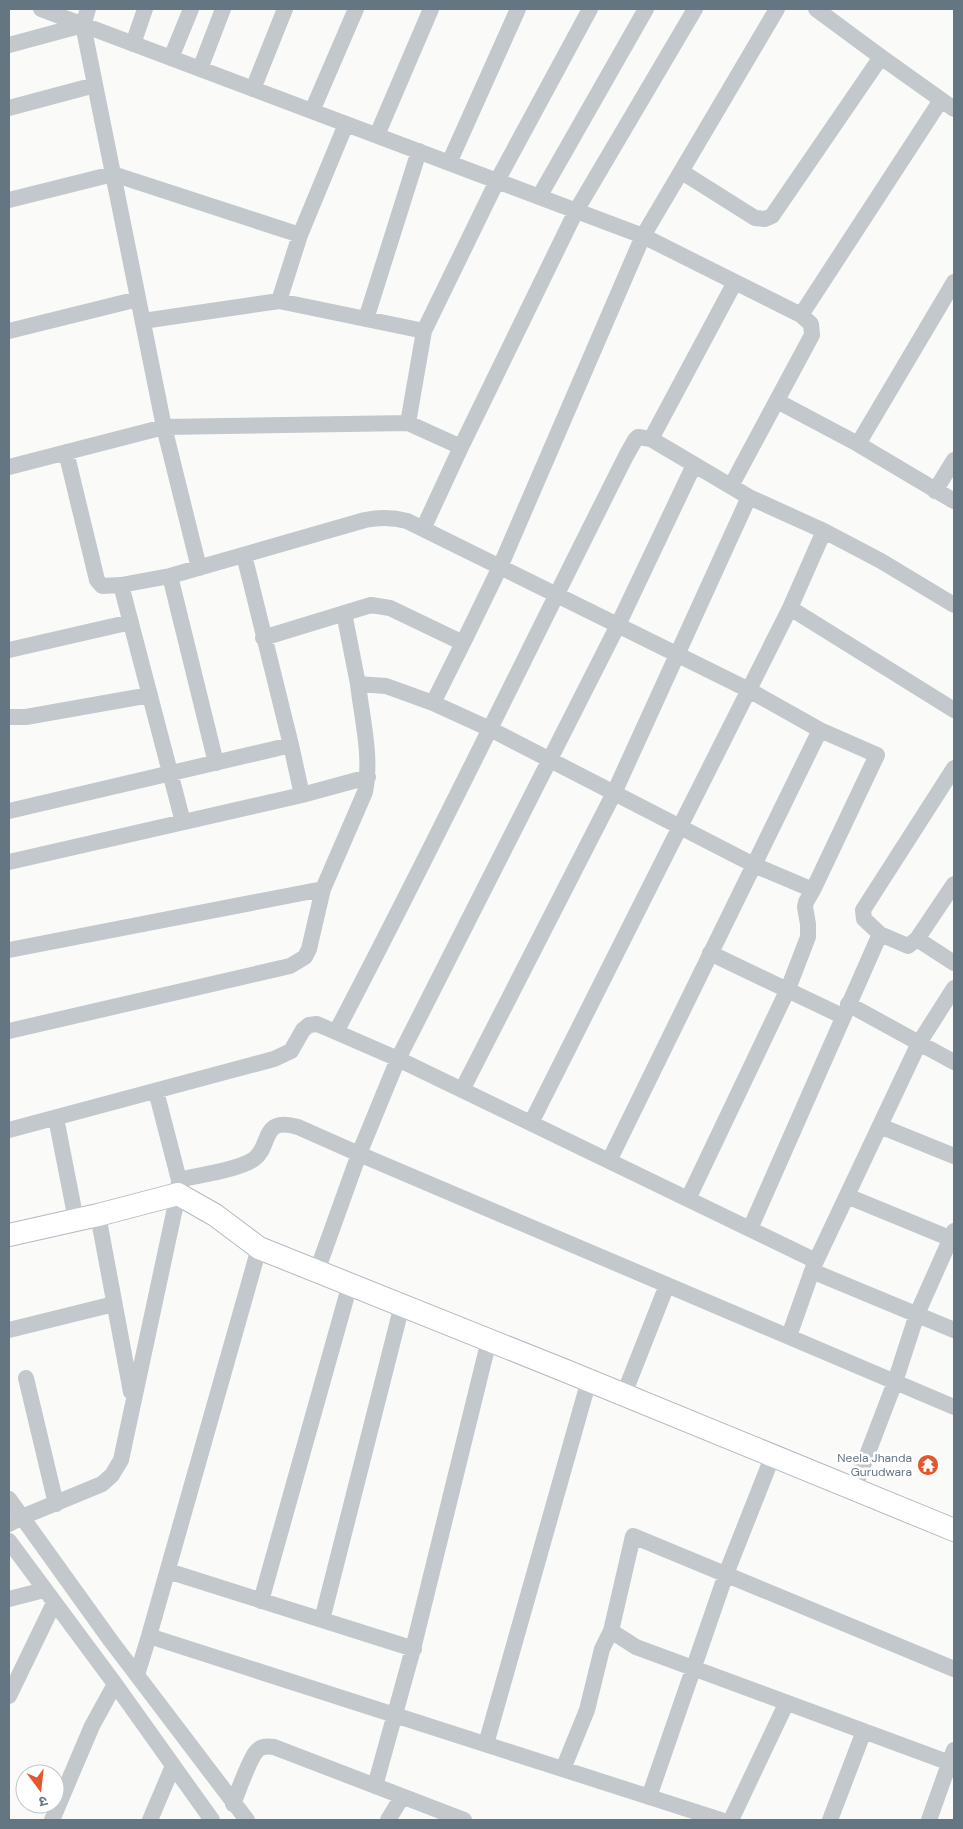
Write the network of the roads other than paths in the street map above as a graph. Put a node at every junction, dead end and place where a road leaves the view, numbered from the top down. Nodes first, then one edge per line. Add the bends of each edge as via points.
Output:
1 (41, 9) edge
2 (88, 9) edge
3 (145, 9) edge
4 (192, 9) edge
5 (223, 9) edge
6 (285, 9) edge
7 (356, 9) edge
8 (431, 9) edge
9 (518, 9) edge
10 (590, 9) edge
11 (646, 9) edge
12 (695, 9) edge
13 (777, 9) edge
14 (816, 9) edge
15 (83, 25) junction
16 (133, 44) junction
17 (9, 45) edge
18 (171, 58) junction
19 (881, 58) junction
20 (200, 69) junction
21 (95, 86) junction
22 (253, 88) junction
23 (948, 105) edge
24 (9, 108) edge
25 (312, 111) junction
26 (346, 124) junction
27 (376, 136) junction
28 (419, 151) junction
29 (449, 163) junction
30 (682, 172) junction
31 (113, 174) junction
32 (497, 181) junction
33 (539, 197) junction
34 (9, 200) edge
35 (576, 211) junction
36 (300, 235) junction
37 (643, 236) junction
38 (735, 282) junction
39 (954, 282) edge
40 (138, 299) junction
41 (279, 301) junction
42 (801, 315) junction
43 (366, 319) junction
44 (142, 321) junction
45 (9, 331) edge
46 (424, 331) junction
47 (777, 401) junction
48 (408, 423) junction
49 (164, 428) junction
50 (651, 439) junction
51 (858, 444) junction
52 (461, 448) junction
53 (66, 452) junction
54 (954, 460) edge
55 (694, 465) junction
56 (9, 467) edge
57 (731, 486) junction
58 (935, 490) junction
59 (749, 497) junction
60 (954, 500) edge
61 (423, 529) junction
62 (824, 531) junction
63 (244, 555) junction
64 (500, 567) junction
65 (198, 568) junction
66 (170, 576) junction
67 (121, 586) junction
68 (556, 594) junction
69 (954, 605) edge
70 (790, 608) junction
71 (344, 613) junction
72 (131, 622) junction
73 (618, 625) junction
74 (263, 638) junction
75 (463, 643) junction
76 (9, 650) edge
77 (676, 654) junction
78 (358, 684) junction
79 (749, 690) junction
80 (150, 695) junction
81 (433, 703) junction
82 (954, 710) edge
83 (9, 717) edge
84 (490, 729) junction
85 (820, 730) junction
86 (291, 745) junction
87 (549, 761) junction
88 (216, 763) junction
89 (954, 768) edge
90 (170, 774) junction
91 (368, 777) junction
92 (614, 793) junction
93 (302, 795) junction
94 (9, 811) edge
95 (182, 822) junction
96 (681, 826) junction
97 (9, 862) edge
98 (754, 864) junction
99 (954, 884) edge
100 (323, 889) junction
101 (813, 890) junction
102 (880, 934) junction
103 (917, 939) junction
104 (9, 950) edge
105 (710, 953) junction
106 (954, 963) edge
107 (954, 988) edge
108 (788, 989) junction
109 (845, 1010) junction
110 (9, 1031) edge
111 (336, 1032) junction
112 (919, 1043) junction
113 (398, 1059) junction
114 (954, 1062) edge
115 (462, 1090) junction
116 (156, 1091) junction
117 (56, 1118) junction
118 (531, 1123) junction
119 (880, 1126) junction
120 (9, 1130) edge
121 (359, 1154) junction
122 (954, 1156) edge
123 (609, 1161) junction
124 (178, 1187) junction
125 (847, 1196) junction
126 (688, 1199) junction
127 (98, 1215) junction
128 (76, 1220) junction
129 (750, 1229) junction
130 (9, 1235) edge
131 (953, 1236) edge
132 (259, 1248) junction
133 (814, 1266) junction
134 (317, 1271) junction
135 (350, 1284) junction
136 (667, 1285) junction
137 (114, 1304) junction
138 (402, 1305) junction
139 (917, 1314) junction
140 (9, 1330) edge
141 (954, 1330) edge
142 (789, 1336) junction
143 (489, 1340) junction
144 (26, 1378) dead end
145 (589, 1380) junction
146 (896, 1382) junction
147 (624, 1394) junction
148 (133, 1400) junction
149 (954, 1407) edge
150 (773, 1455) junction
151 (854, 1489) junction
152 (9, 1499) edge
153 (56, 1504) junction
154 (15, 1521) edge
155 (954, 1530) edge
156 (9, 1541) edge
157 (168, 1571) junction
158 (726, 1574) junction
159 (44, 1590) junction
160 (9, 1599) edge
161 (262, 1600) junction
162 (54, 1603) junction
163 (322, 1620) junction
164 (611, 1631) junction
165 (150, 1636) junction
166 (413, 1649) junction
167 (693, 1668) junction
168 (954, 1669) edge
169 (136, 1674) junction
170 (115, 1684) junction
171 (9, 1696) edge
172 (786, 1704) junction
173 (394, 1715) junction
174 (864, 1731) junction
175 (486, 1744) junction
176 (952, 1757) edge
177 (173, 1766) junction
178 (564, 1769) junction
179 (375, 1786) junction
180 (402, 1797) junction
181 (649, 1797) junction
182 (233, 1804) junction
183 (699, 1817) edge
184 (52, 1820) edge
185 (150, 1820) edge
186 (212, 1820) edge
187 (247, 1820) edge
188 (388, 1820) edge
189 (464, 1820) edge
190 (721, 1820) edge
191 (732, 1820) edge
192 (830, 1820) edge
193 (930, 1820) edge

1 - 15 street
2 - 15 street
3 - 16 street
4 - 18 street
5 - 20 street
6 - 22 street
7 - 25 street
8 - 27 street
9 - 29 street
10 - 32 street
11 - 33 street
12 - 35 street
13 - 30 street
14 - 19 street
15 - 16 street
15 - 17 street
15 - 21 street
16 - 18 street
18 - 20 street
19 - 23 street
19 - 30 street via 772,216 755,218
20 - 22 street
21 - 24 street
21 - 31 street
22 - 25 street
23 - 42 street
25 - 26 street
26 - 27 street
26 - 36 street
27 - 28 street
28 - 29 street
28 - 43 street
29 - 32 street
30 - 37 street
31 - 34 street
31 - 36 street
31 - 40 street
32 - 33 street
32 - 46 street
33 - 35 street
35 - 37 street
35 - 52 street
36 - 41 street
37 - 38 street
37 - 64 street
38 - 42 street
38 - 50 street
39 - 51 street
40 - 44 street
40 - 45 street
41 - 43 street
41 - 44 street
42 - 47 street via 811,324 812,335
43 - 46 street
44 - 49 street
46 - 48 street
47 - 51 street
47 - 57 street
48 - 49 street
48 - 52 street
49 - 53 street
49 - 65 street
50 - 55 street
50 - 68 street via 638,437 635,440
51 - 58 street
52 - 61 street
53 - 56 street
53 - 67 street via 97,580 102,586
54 - 58 street
55 - 57 street
55 - 73 street
57 - 59 street
58 - 60 street
59 - 62 street
59 - 77 street
61 - 63 street via 406,521 382,517
61 - 64 street
62 - 69 street
62 - 70 street
63 - 65 street
63 - 74 street
64 - 68 street
64 - 75 street
65 - 66 street
66 - 67 street
66 - 88 street
67 - 72 street
68 - 73 street
68 - 84 street
70 - 79 street
70 - 82 street
71 - 74 street
71 - 75 street via 371,604 380,605
71 - 78 street
72 - 76 street
72 - 80 street
73 - 77 street
73 - 87 street
74 - 86 street
75 - 81 street
77 - 79 street
77 - 92 street
78 - 81 street via 386,686
78 - 91 street
79 - 85 street
79 - 96 street
80 - 83 street via 26,717
80 - 90 street
81 - 84 street
84 - 87 street
84 - 111 street
85 - 98 street
85 - 101 street via 877,755
86 - 88 street
86 - 93 street
87 - 92 street
87 - 113 street
88 - 90 street
89 - 102 street via 863,910 864,918
90 - 94 street
90 - 95 street
91 - 93 street
91 - 100 street via 365,792
92 - 96 street
92 - 115 street
93 - 95 street
95 - 97 street
96 - 98 street
96 - 118 street
98 - 101 street
98 - 105 street
99 - 103 street
100 - 104 street
100 - 110 street via 309,949 300,962
101 - 108 street via 805,907 808,937
102 - 103 street via 908,946
102 - 109 street
103 - 106 street
105 - 108 street
105 - 123 street
107 - 112 street
108 - 109 street
108 - 126 street
109 - 112 street
109 - 129 street
111 - 113 street
111 - 116 street via 309,1024 291,1051 280,1056
112 - 114 street
112 - 119 street
113 - 115 street
113 - 121 street
115 - 118 street
116 - 117 street
116 - 124 street
117 - 120 street
117 - 128 street
118 - 123 street
119 - 122 street
119 - 125 street
121 - 124 street via 289,1124 274,1127 252,1160
121 - 134 street
121 - 136 street
123 - 126 street
124 - 127 street
124 - 132 street
124 - 148 street
125 - 131 street
125 - 133 street
126 - 129 street
127 - 128 street
127 - 137 street
128 - 130 street
129 - 133 street
131 - 139 street
132 - 134 street
132 - 157 street
133 - 139 street
133 - 142 street
134 - 135 street
135 - 138 street
135 - 161 street
136 - 142 street
136 - 147 street
137 - 140 street
137 - 148 street
138 - 143 street
138 - 163 street
139 - 141 street
139 - 146 street
142 - 146 street
143 - 145 street
143 - 166 street
144 - 153 street
145 - 147 street
145 - 175 street
146 - 149 street
146 - 151 street
147 - 150 street
148 - 153 street via 121,1460 112,1475 102,1484
150 - 151 street
150 - 158 street
151 - 155 street
152 - 154 street
153 - 154 street
154 - 169 street
156 - 159 street
157 - 161 street
157 - 165 street
158 - 164 street via 633,1536
158 - 167 street
158 - 168 street
159 - 160 street
159 - 162 street
161 - 163 street
162 - 170 street
162 - 171 street
163 - 166 street
164 - 167 street via 636,1648
164 - 178 street via 602,1649 587,1710
165 - 169 street
165 - 173 street
166 - 173 street
167 - 172 street
167 - 181 street
169 - 182 street
170 - 177 street
170 - 184 street via 92,1726
172 - 174 street
172 - 191 street
173 - 175 street
173 - 179 street
174 - 176 street
174 - 192 street
175 - 178 street
176 - 193 street
177 - 185 street
177 - 186 street
178 - 181 street
179 - 180 street
179 - 182 street via 268,1746 253,1756
180 - 188 street
180 - 189 street
181 - 183 street
182 - 187 street
183 - 190 street

